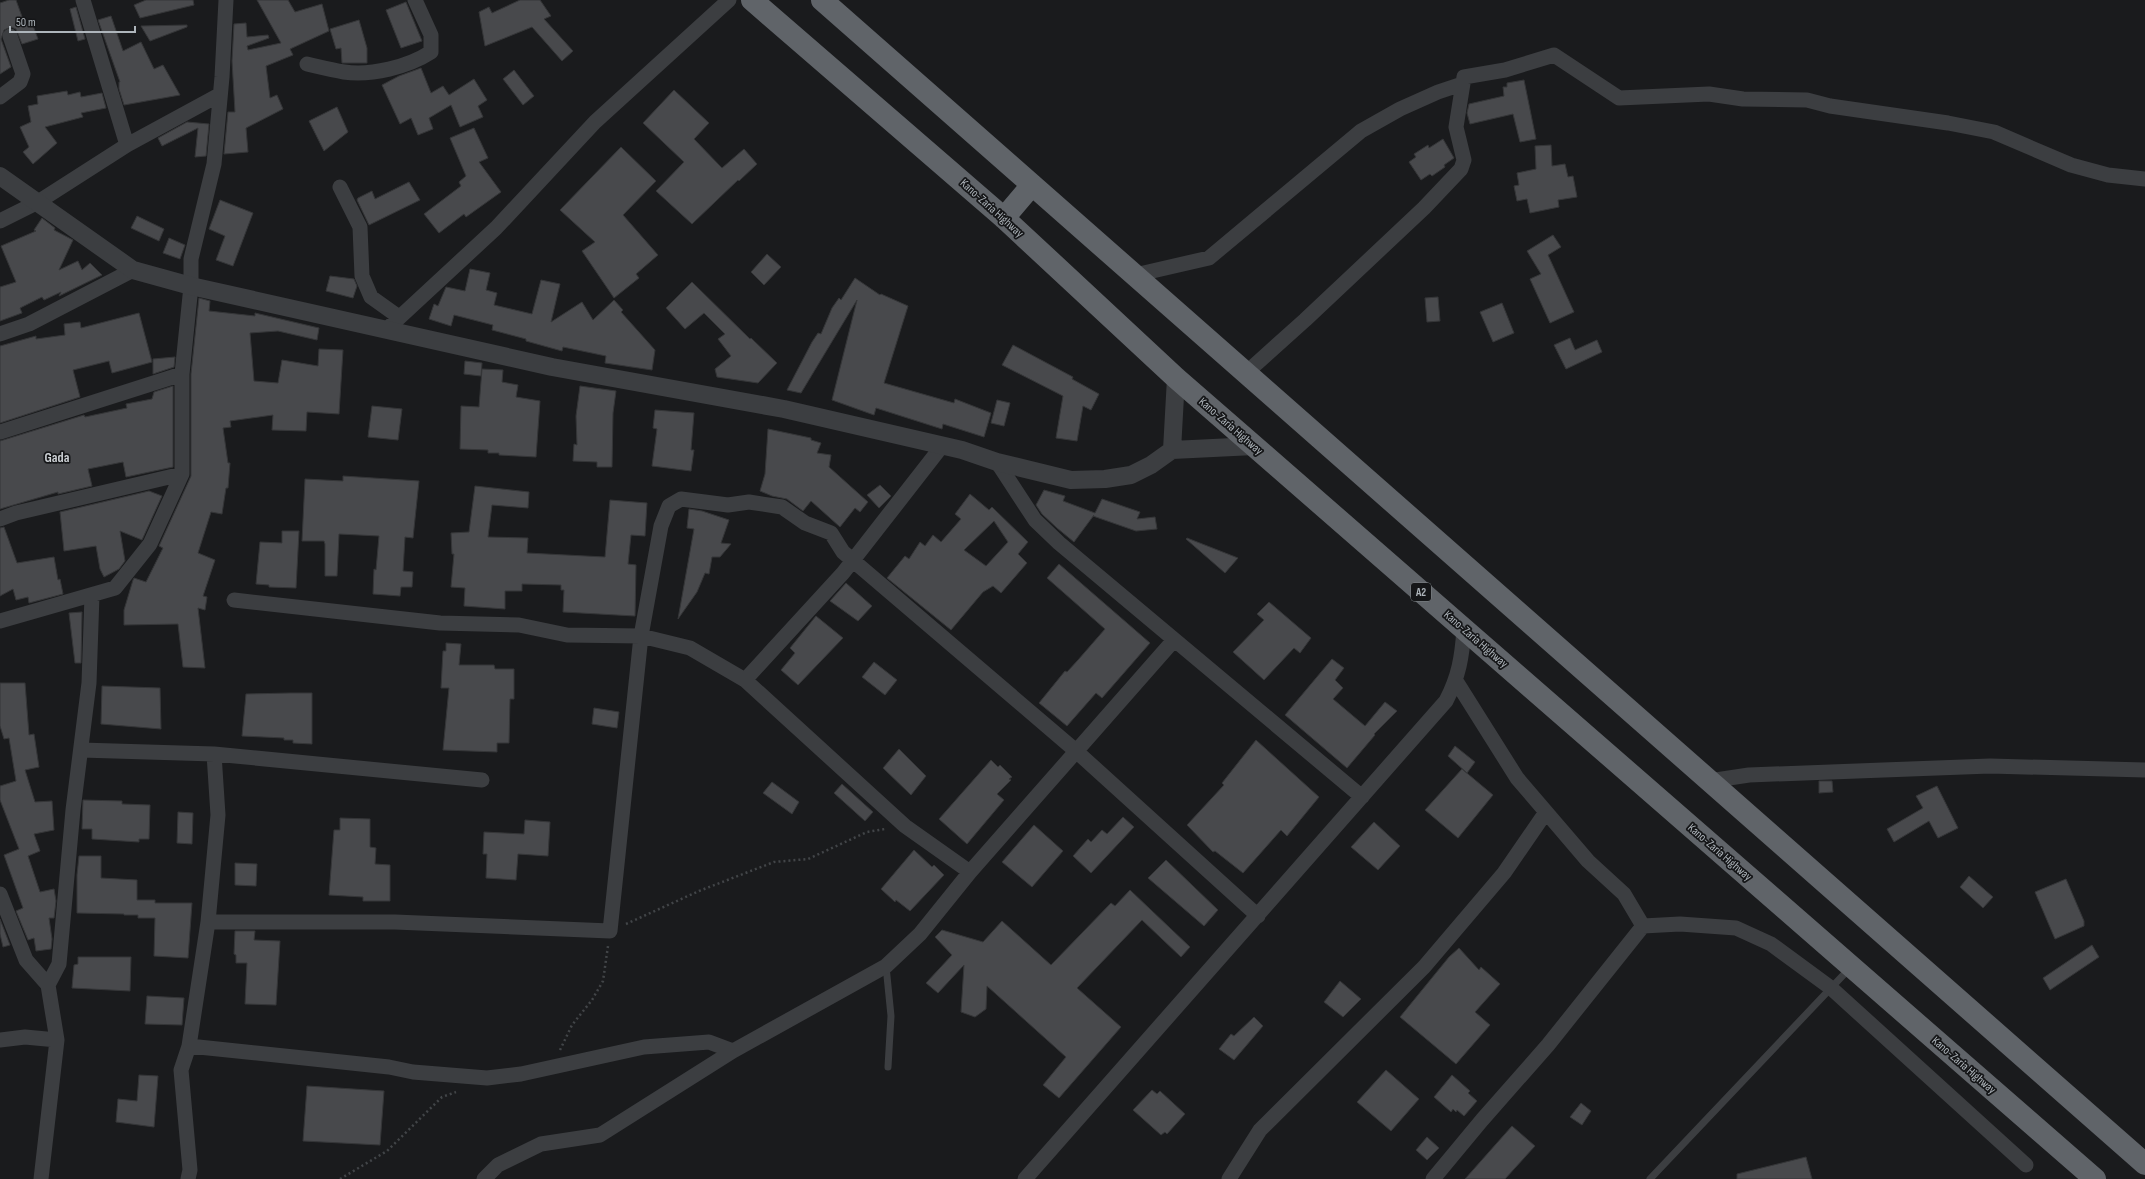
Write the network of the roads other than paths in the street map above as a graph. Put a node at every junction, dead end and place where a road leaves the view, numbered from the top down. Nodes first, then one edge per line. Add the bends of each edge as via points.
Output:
1 (83, 0) edge
2 (226, 0) edge
3 (415, 0) edge
4 (729, 0) edge
5 (752, 0) edge
6 (822, 0) edge
7 (10, 36) dead end
8 (308, 64) dead end
9 (1462, 84) junction
10 (219, 95) junction
11 (0, 98) edge
12 (127, 145) junction
13 (0, 176) edge
14 (2145, 179) edge
15 (1032, 185) junction
16 (340, 187) dead end
17 (38, 202) junction
18 (1004, 218) junction
19 (0, 221) edge
20 (133, 270) junction
21 (1135, 275) junction
22 (191, 286) junction
23 (393, 323) junction
24 (0, 334) edge
25 (1246, 373) junction
26 (182, 374) junction
27 (1176, 378) junction
28 (0, 432) edge
29 (942, 446) junction
30 (1254, 446) junction
31 (1172, 450) junction
32 (997, 462) junction
33 (182, 474) junction
34 (0, 519) edge
35 (853, 560) junction
36 (92, 595) junction
37 (234, 600) dead end
38 (0, 621) edge
39 (1464, 629) junction
40 (641, 636) junction
41 (1174, 640) junction
42 (745, 680) junction
43 (1456, 681) junction
44 (81, 750) junction
45 (1076, 751) junction
46 (214, 754) junction
47 (2145, 770) edge
48 (482, 780) dead end
49 (1709, 781) junction
50 (1362, 797) junction
51 (1546, 812) junction
52 (970, 872) junction
53 (0, 894) edge
54 (1258, 916) junction
55 (208, 922) junction
56 (1643, 926) junction
57 (886, 966) junction
58 (1851, 966) junction
59 (48, 985) junction
60 (1831, 988) junction
61 (0, 1040) edge
62 (57, 1040) junction
63 (189, 1046) junction
64 (733, 1051) junction
65 (888, 1067) dead end
66 (2145, 1164) edge
67 (2026, 1165) dead end
68 (193, 1176) edge
69 (41, 1179) edge
70 (484, 1179) edge
71 (1025, 1179) edge
72 (1229, 1179) edge
73 (1433, 1179) edge
74 (1650, 1179) edge
75 (2095, 1179) edge

1 - 12 street
2 - 10 street
3 - 8 street via 431,35 430,52 419,60 374,71 345,72
4 - 23 street via 595,122 496,228
5 - 18 highway, Kano-Zaria Highway / A2
6 - 15 highway
7 - 11 street via 23,74 20,82
9 - 14 street via 1464,77 1504,70 1554,55 1619,98 1709,94 1743,99 1806,100 1994,132 2071,165 2108,175
9 - 21 street via 1400,109 1361,131 1209,258
9 - 25 street via 1456,127 1464,160 1461,169 1424,208
10 - 12 street
10 - 22 street via 214,164 191,259
12 - 17 street
13 - 17 street
15 - 18 highway
15 - 21 highway
16 - 23 street via 360,227 362,276 371,297
17 - 19 street
17 - 20 street
18 - 27 highway, Kano-Zaria Highway / A2
20 - 22 street
20 - 24 street via 30,324
21 - 25 highway
22 - 23 street
22 - 26 street
23 - 29 street via 552,367 784,409
25 - 49 highway
26 - 28 street
26 - 33 street
27 - 30 highway, Kano-Zaria Highway / A2
27 - 31 street
29 - 32 street
29 - 35 street
30 - 31 street
30 - 39 highway, Kano-Zaria Highway / A2
31 - 32 street via 1131,475 1106,480 1071,480
32 - 41 street via 1036,520 1059,543
33 - 34 street
33 - 36 street via 150,544 115,588
35 - 40 street via 843,552 830,533 805,523 782,508 749,502 728,505 681,499 669,506 660,526
35 - 42 street
35 - 45 street
36 - 38 street
36 - 44 street via 90,683
37 - 40 street via 440,623 519,625 566,635
39 - 43 street
39 - 58 highway, Kano-Zaria Highway / A2
40 - 42 street via 690,648
40 - 55 street via 610,931 395,922
41 - 45 street
41 - 50 street
42 - 52 street via 905,826
43 - 50 street via 1446,701
43 - 51 street via 1517,778
44 - 46 street
44 - 59 street via 59,964
45 - 52 street
45 - 54 street
46 - 48 street
46 - 55 street via 218,815
47 - 49 street via 1990,766 1756,775
49 - 66 highway
50 - 54 street
51 - 56 street via 1588,861 1624,894
51 - 72 street via 1504,873 1424,967 1260,1130
52 - 57 street via 920,934
53 - 59 street via 26,960
54 - 71 street
55 - 63 street
56 - 60 street via 1680,924 1736,928 1771,944
56 - 73 street via 1548,1046
57 - 64 street
57 - 65 lane via 891,1016
58 - 60 lane
58 - 75 highway, Kano-Zaria Highway / A2
59 - 62 street
60 - 67 street
60 - 74 lane
61 - 62 street via 25,1037
62 - 69 street
63 - 64 street via 389,1067 454,1077 520,1074 644,1047 709,1042
63 - 68 street via 181,1070
64 - 70 street via 600,1135 541,1144 498,1165

